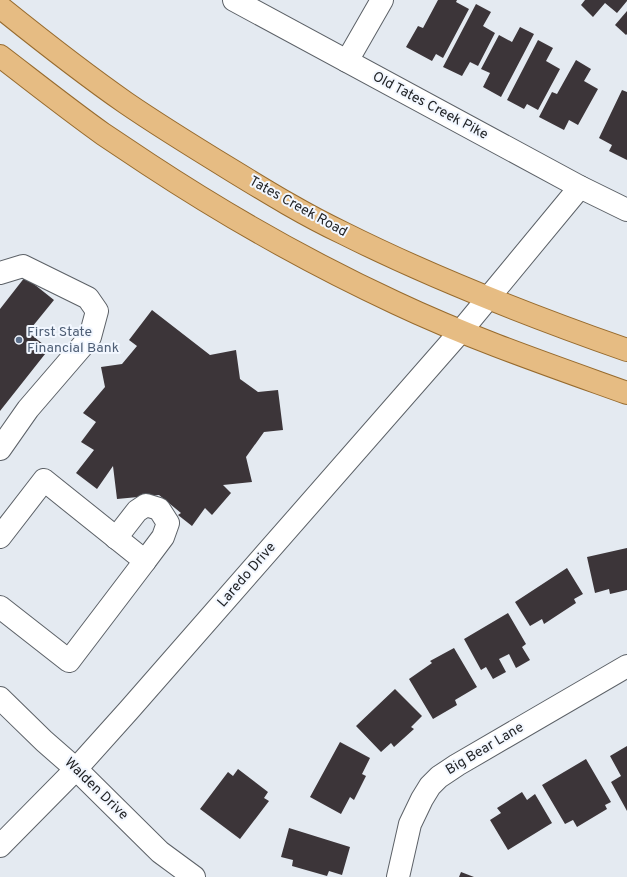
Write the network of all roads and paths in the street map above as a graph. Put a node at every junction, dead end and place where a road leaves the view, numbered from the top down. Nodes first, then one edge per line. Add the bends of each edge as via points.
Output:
1 (234, 0) edge
2 (382, 0) edge
3 (0, 7) edge
4 (0, 56) edge
5 (347, 61) junction
6 (580, 187) junction
7 (627, 210) edge
8 (0, 273) edge
9 (488, 298) junction
10 (461, 331) junction
11 (627, 350) edge
12 (627, 393) edge
13 (0, 449) edge
14 (0, 537) edge
15 (116, 538) junction
16 (145, 561) junction
17 (0, 606) edge
18 (627, 666) edge
19 (0, 698) edge
20 (76, 769) junction
21 (0, 846) edge
22 (194, 877) edge
23 (398, 877) edge

1 - 5 street, Old Tates Creek Pike
2 - 5 street
3 - 9 main road, Tates Creek Road via 126,103 270,194 342,233
4 - 10 main road via 104,134 248,226 396,303
5 - 6 street, Old Tates Creek Pike
6 - 7 street, Old Tates Creek Pike
6 - 9 street, Laredo Drive
8 - 13 street via 23,266 88,298 97,312 90,337 28,409
9 - 10 street, Laredo Drive
9 - 11 main road, Tates Creek Road
10 - 12 main road
10 - 20 street, Laredo Drive
14 - 15 street via 44,480
15 - 16 street
15 - 16 street via 146,505 159,509 168,523 163,537
16 - 17 street via 69,661
18 - 23 street, Big Bear Lane via 439,777 430,786 410,824
19 - 20 street, Walden Drive
20 - 21 street, Laredo Drive
20 - 22 street, Walden Drive via 160,852

